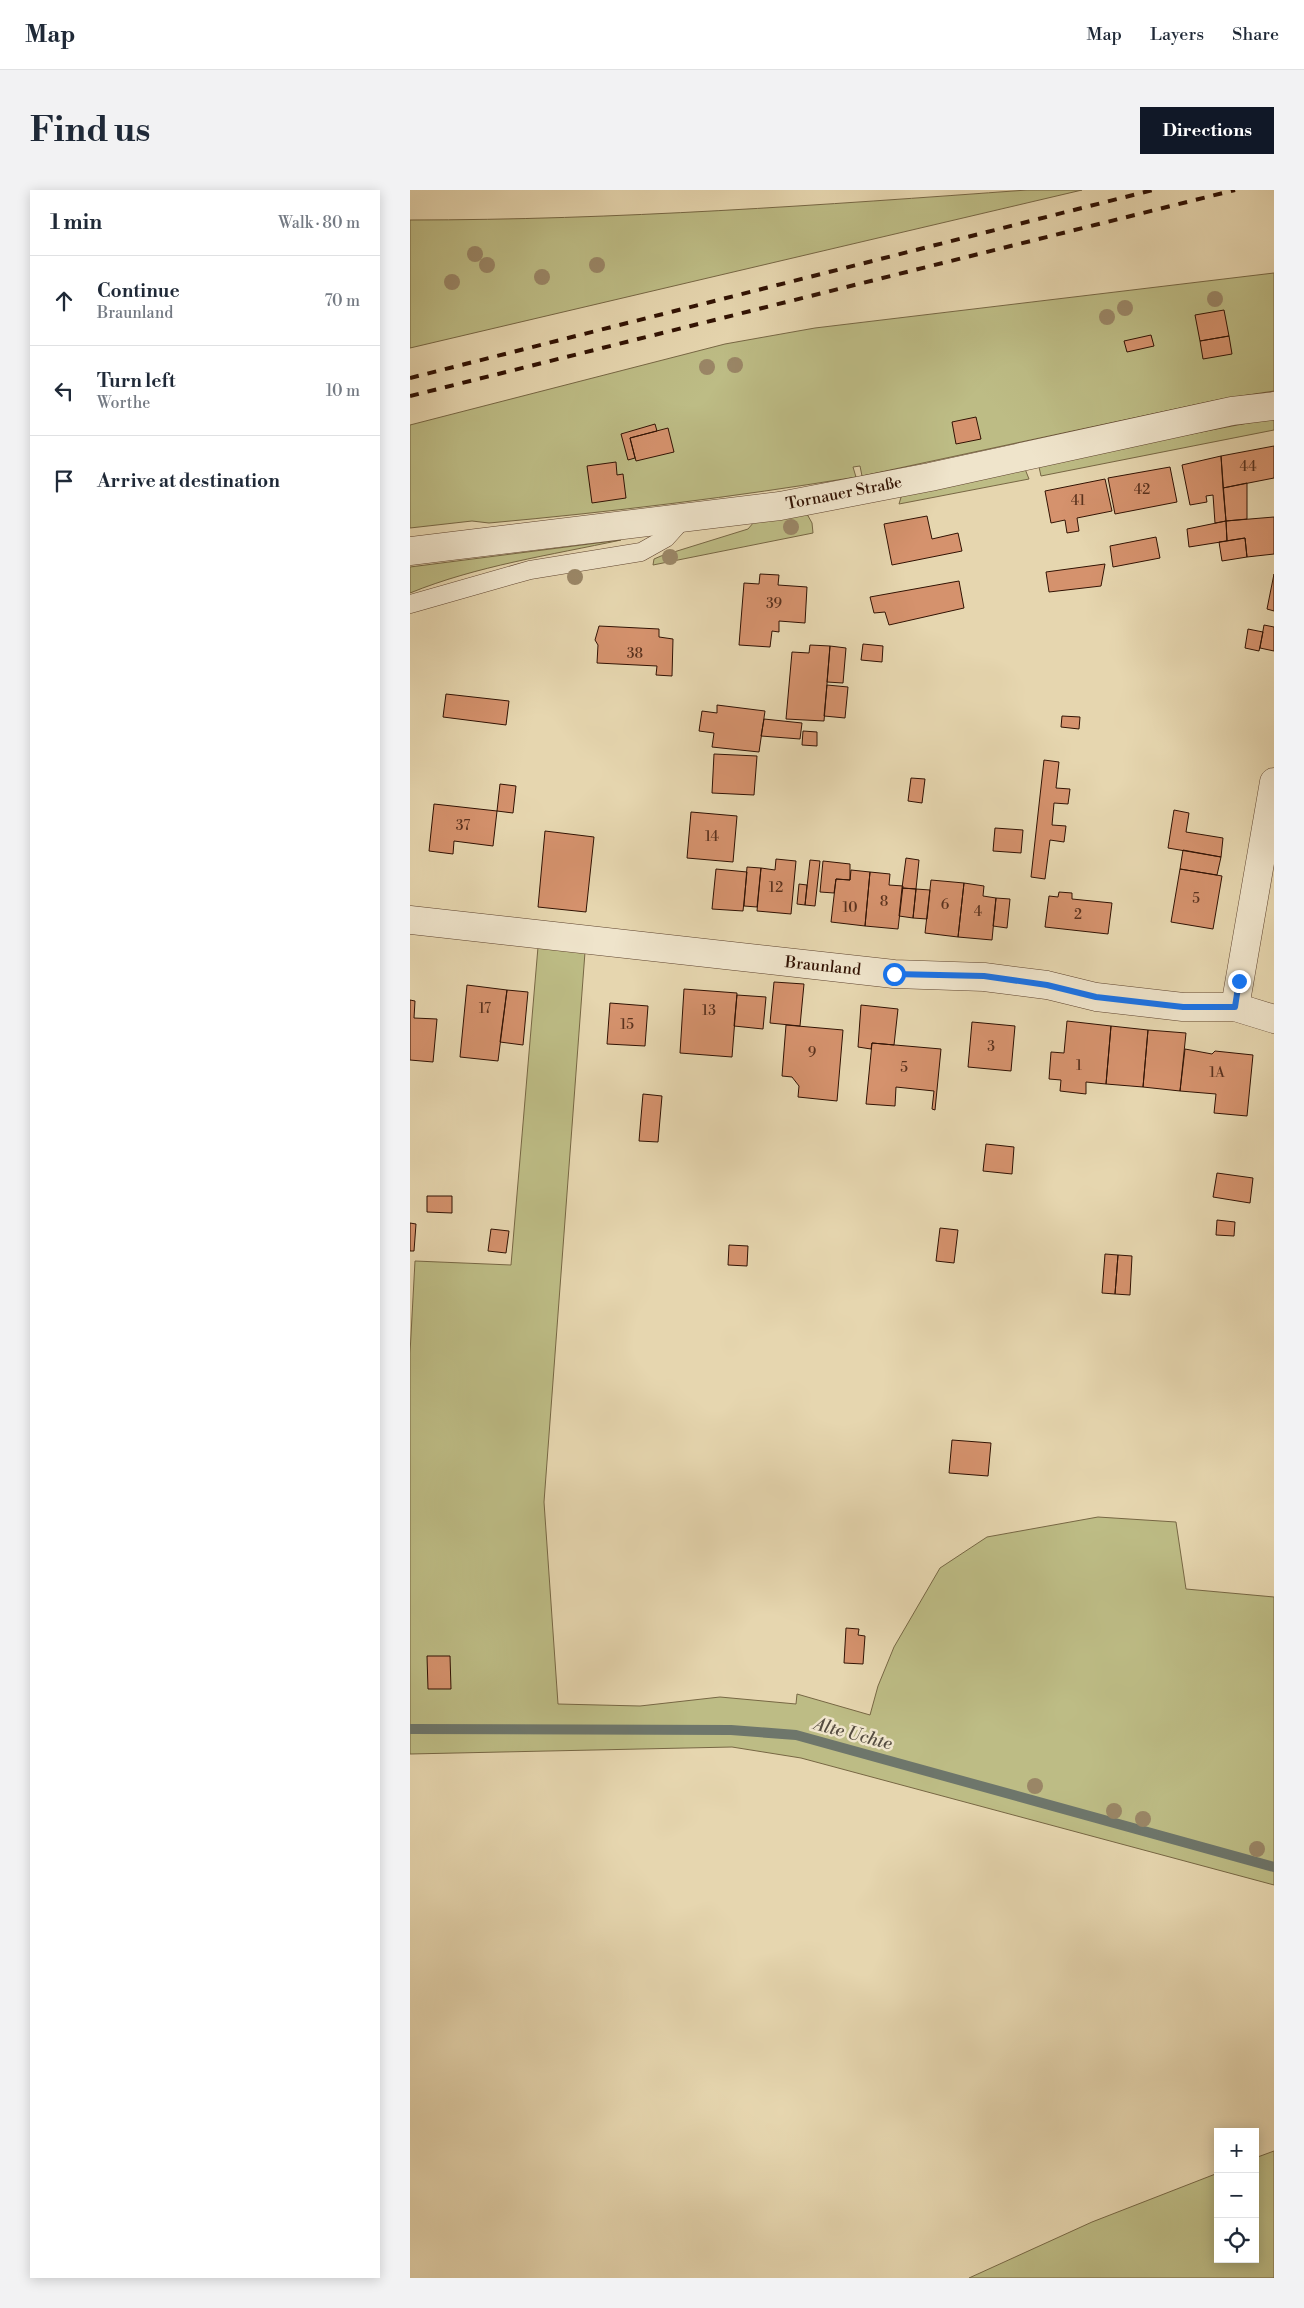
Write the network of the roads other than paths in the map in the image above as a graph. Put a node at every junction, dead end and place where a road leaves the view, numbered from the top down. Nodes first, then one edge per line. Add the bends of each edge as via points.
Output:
1 (1274, 406) edge
2 (684, 518) junction
3 (410, 551) edge
4 (410, 604) edge
5 (1274, 782) edge
6 (410, 920) edge
7 (1235, 1007) junction
8 (1274, 1019) edge

1 - 2 street, Tornauer Straße via 780,506
2 - 3 street, Tornauer Straße
2 - 4 lane via 666,538 641,552 530,570
5 - 7 street
6 - 7 street, Braunland via 894,974 984,976 1047,985 1096,997 1183,1007
7 - 8 street, Braunland

